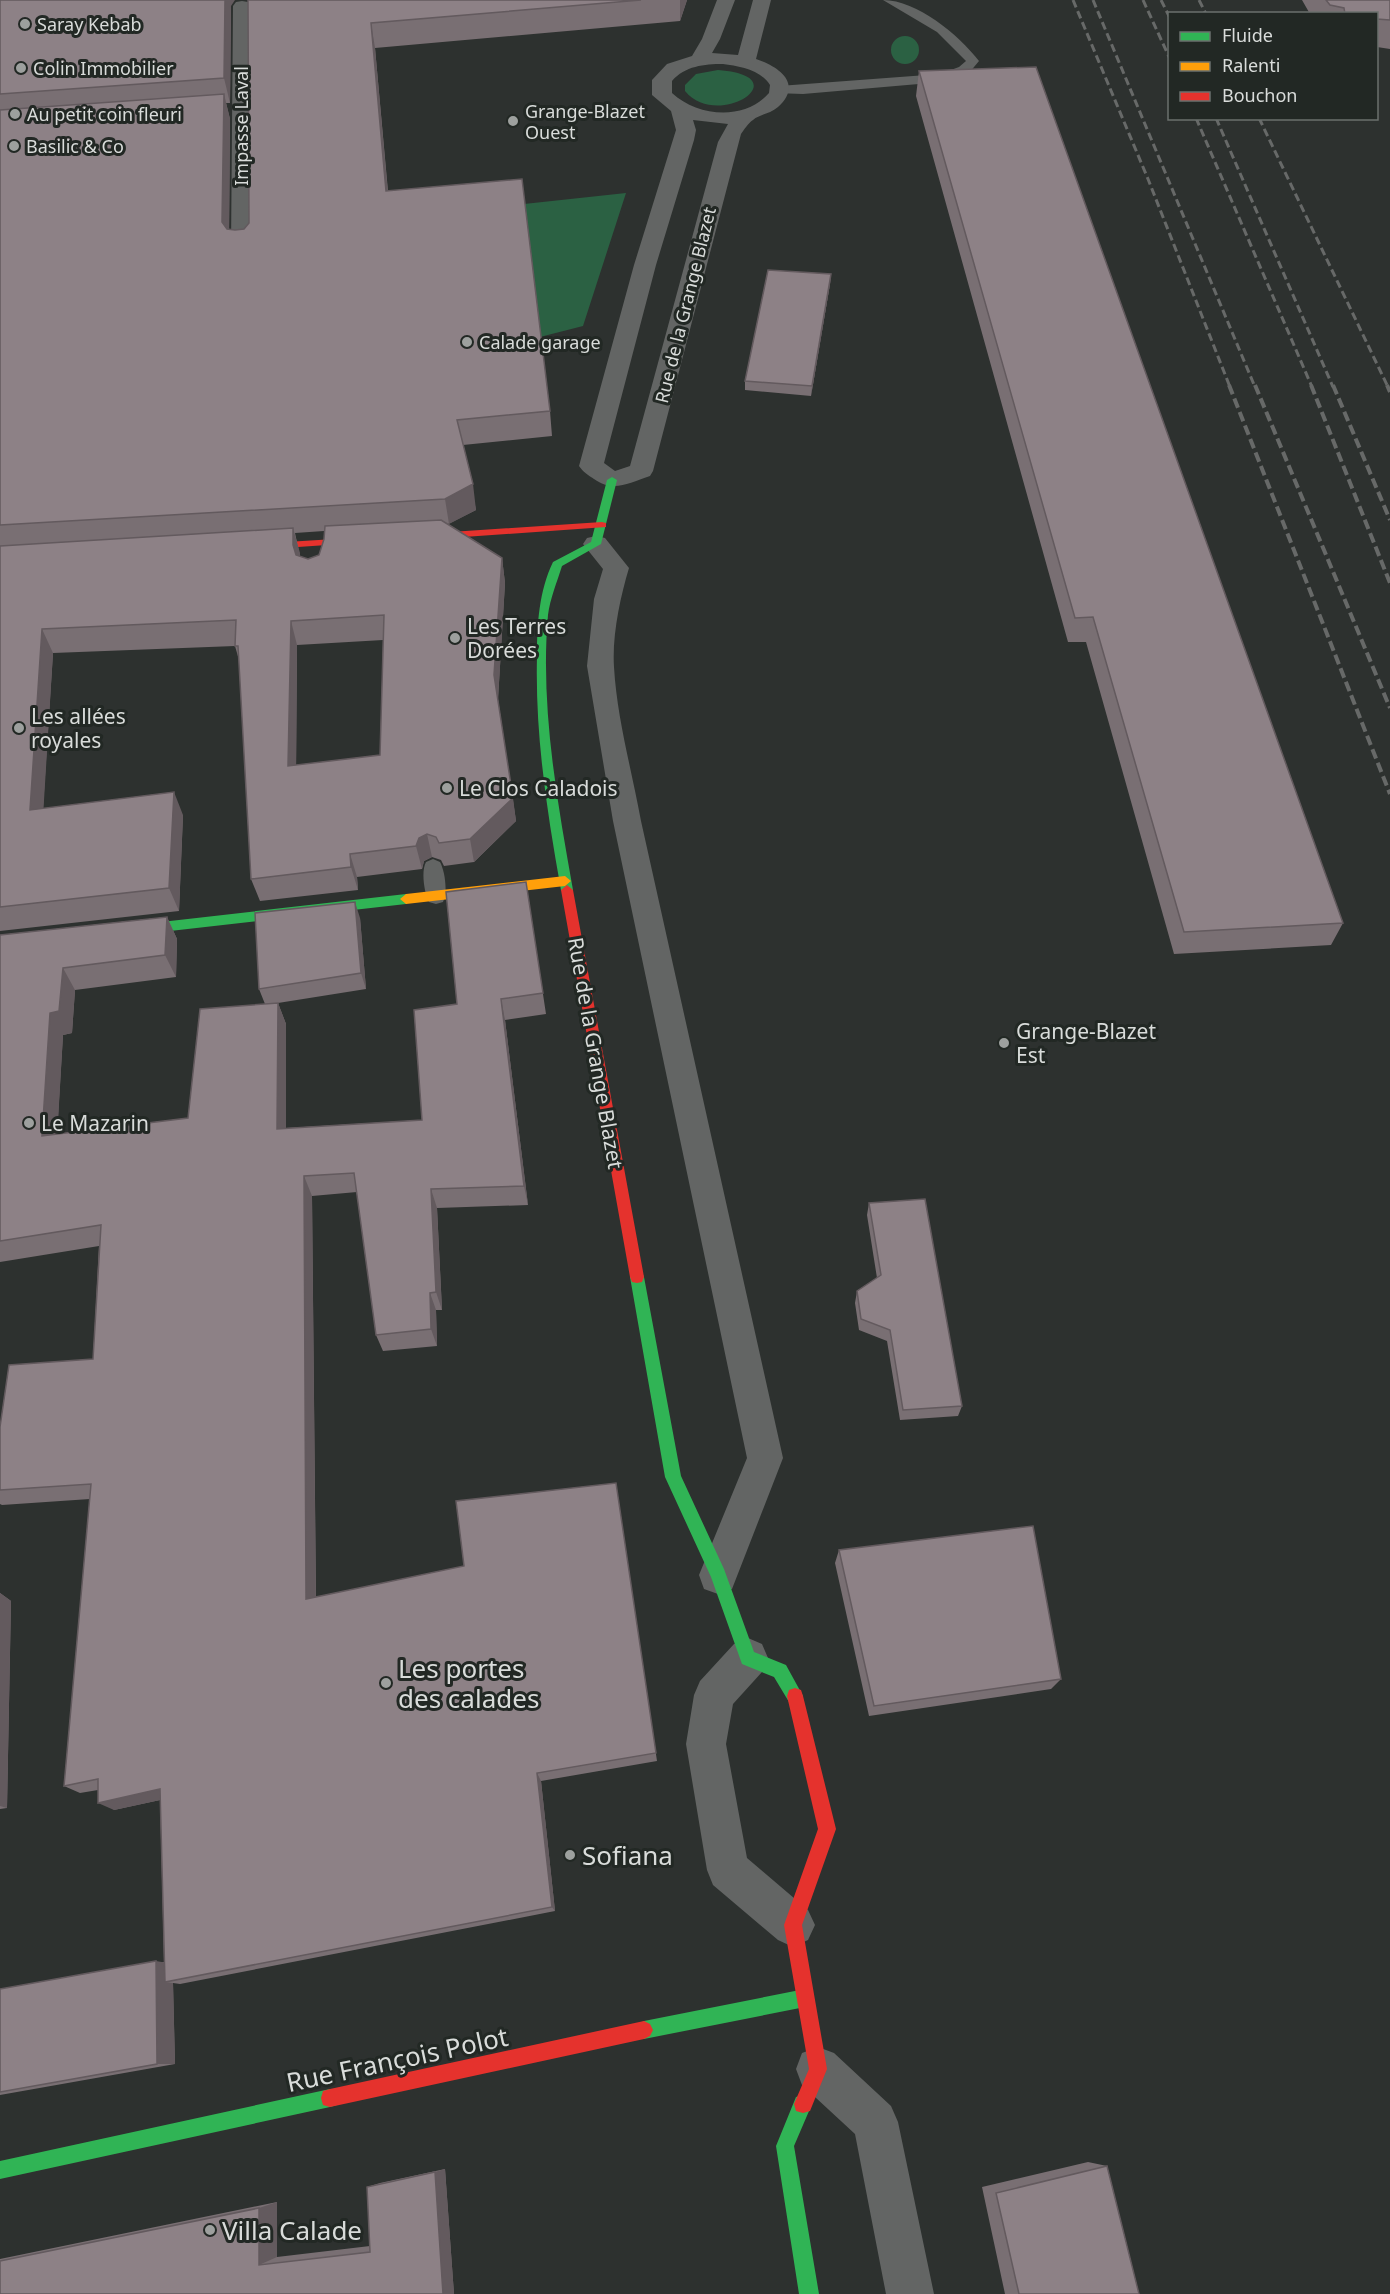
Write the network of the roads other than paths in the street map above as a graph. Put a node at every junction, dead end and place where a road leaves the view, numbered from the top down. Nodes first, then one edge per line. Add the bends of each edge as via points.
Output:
1 (726, 0) edge
2 (762, 0) edge
3 (889, 0) edge
4 (242, 6) dead end
5 (699, 59) junction
6 (746, 61) junction
7 (779, 90) junction
8 (680, 109) junction
9 (241, 111) junction
10 (218, 112) edge
11 (747, 114) junction
12 (242, 247) edge
13 (612, 480) junction
14 (599, 534) junction
15 (405, 538) edge
16 (383, 539) edge
17 (236, 548) edge
18 (433, 867) edge
19 (565, 881) junction
20 (436, 896) junction
21 (106, 933) edge
22 (718, 1575) junction
23 (748, 1658) junction
24 (793, 1925) junction
25 (805, 1998) junction
26 (818, 2069) junction
27 (0, 2170) edge
28 (809, 2294) edge
29 (910, 2294) edge

1 - 5 street
2 - 6 street
3 - 7 lane via 941,29 972,61 964,70 942,78
4 - 9 street, Impasse Laval
5 - 6 street
5 - 8 street via 675,67 662,80 662,95
6 - 7 street via 769,71 778,81
7 - 11 street via 771,103
8 - 11 street via 705,116
8 - 13 street via 686,130 684,140 645,265 591,466
9 - 10 street
9 - 12 street, Impasse Laval
11 - 13 street, Rue de la Grange Blazet via 728,142 641,471
13 - 14 street
14 - 15 street
14 - 19 street, Rue de la Grange Blazet via 557,564 543,613 544,735
14 - 22 street via 616,568 606,599 600,666 627,821 765,1458
16 - 17 street via 315,553
18 - 20 lane
19 - 20 street
19 - 22 street, Rue de la Grange Blazet via 673,1477
20 - 21 street
22 - 23 street, Rue de la Grange Blazet
23 - 24 street via 780,1671 797,1699 827,1829
23 - 24 street via 714,1695 706,1744 728,1870
24 - 25 street
25 - 26 street
25 - 27 street, Rue François Polot
26 - 28 street via 785,2146
26 - 29 street via 875,2122

